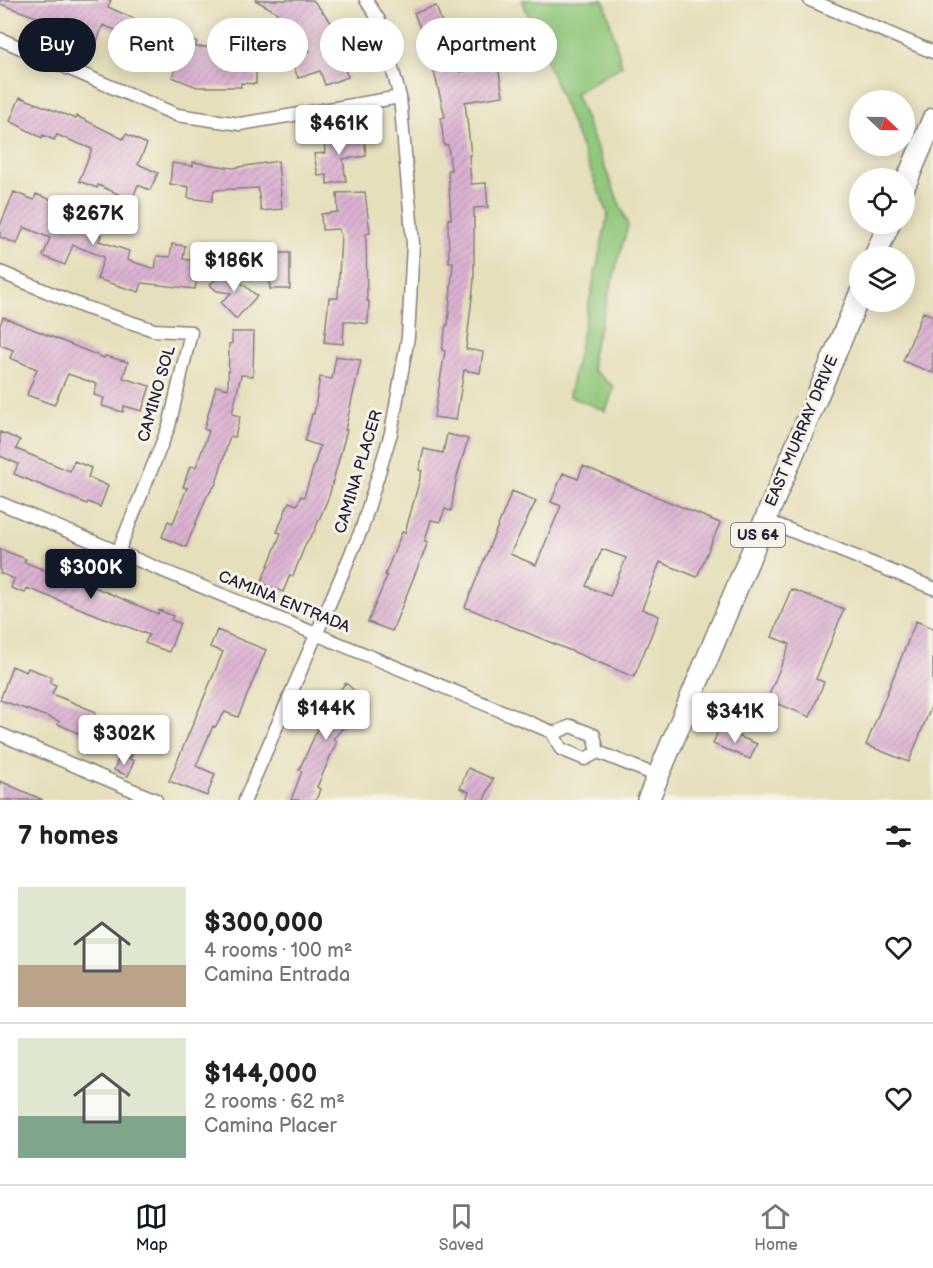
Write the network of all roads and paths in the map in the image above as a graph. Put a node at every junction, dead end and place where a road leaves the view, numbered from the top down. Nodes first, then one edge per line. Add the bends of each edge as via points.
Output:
1 (366, 0) edge
2 (810, 0) edge
3 (0, 39) edge
4 (933, 52) edge
5 (400, 97) junction
6 (933, 118) edge
7 (912, 168) edge
8 (0, 272) edge
9 (852, 312) edge
10 (0, 503) edge
11 (765, 520) junction
12 (118, 552) junction
13 (933, 588) edge
14 (316, 633) junction
15 (0, 734) edge
16 (555, 734) junction
17 (598, 752) junction
18 (657, 776) junction
19 (156, 800) edge
20 (245, 800) edge
21 (648, 800) edge

1 - 5 street, CAMINA PLACER via 379,20
2 - 4 street
3 - 5 street via 177,115 240,124
5 - 14 street, CAMINA PLACER via 413,244 408,337 391,433 362,528
6 - 7 highway
8 - 12 street, CAMINO SOL via 84,307 154,330 191,332 169,426
9 - 11 highway, EAST MURRAY DRIVE / US 64
10 - 12 street, CAMINA ENTRADA
11 - 13 street
11 - 18 highway, EAST MURRAY DRIVE / US 64
12 - 14 street, CAMINA ENTRADA
14 - 16 street, CAMINA ENTRADA
14 - 20 street, CAMINA PLACER
15 - 19 street
16 - 17 street, CAMINA ENTRADA via 561,749 585,759
16 - 17 street via 571,726 594,735
17 - 18 street, CAMINA ENTRADA
18 - 21 highway, EAST MURRAY DRIVE / US 64

